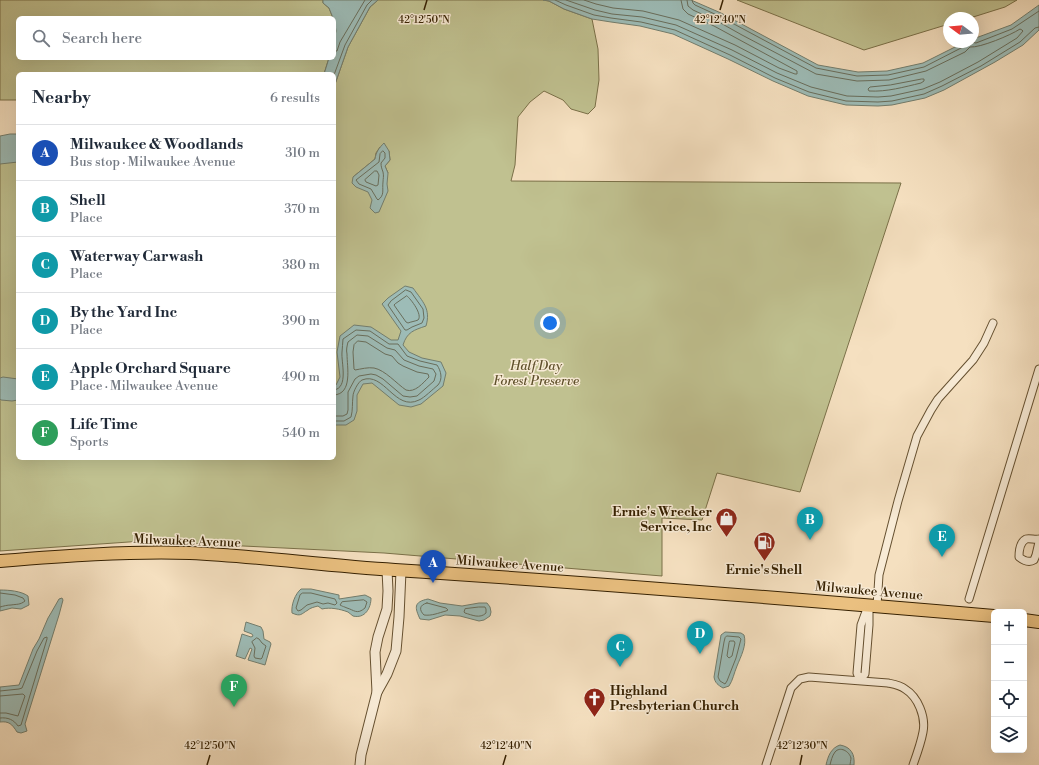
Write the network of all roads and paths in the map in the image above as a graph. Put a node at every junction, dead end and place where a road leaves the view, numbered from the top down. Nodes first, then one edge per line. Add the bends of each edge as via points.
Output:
1 (993, 323) dead end
2 (1039, 369) edge
3 (1039, 538) edge
4 (1039, 542) edge
5 (0, 561) edge
6 (387, 570) junction
7 (401, 570) junction
8 (969, 599) dead end
9 (873, 606) junction
10 (991, 616) edge
11 (1027, 620) edge
12 (1039, 622) edge
13 (860, 680) junction
14 (377, 692) junction
15 (360, 765) edge
16 (766, 765) edge
17 (913, 765) edge

1 - 9 street via 984,343 938,399 917,436 879,574
2 - 8 street
3 - 4 street via 1023,541 1019,557 1031,562 1034,560
5 - 6 main road, Milwaukee Avenue via 106,553 189,553
6 - 7 main road, Milwaukee Avenue
6 - 14 street via 386,609 375,652
7 - 9 main road, Milwaukee Avenue
7 - 14 street via 396,651
9 - 10 main road, Milwaukee Avenue
9 - 13 street via 861,625 857,673
11 - 12 main road
13 - 16 street via 809,677 796,682 791,688
13 - 17 street via 902,687 918,704 924,717 924,725
14 - 15 street

